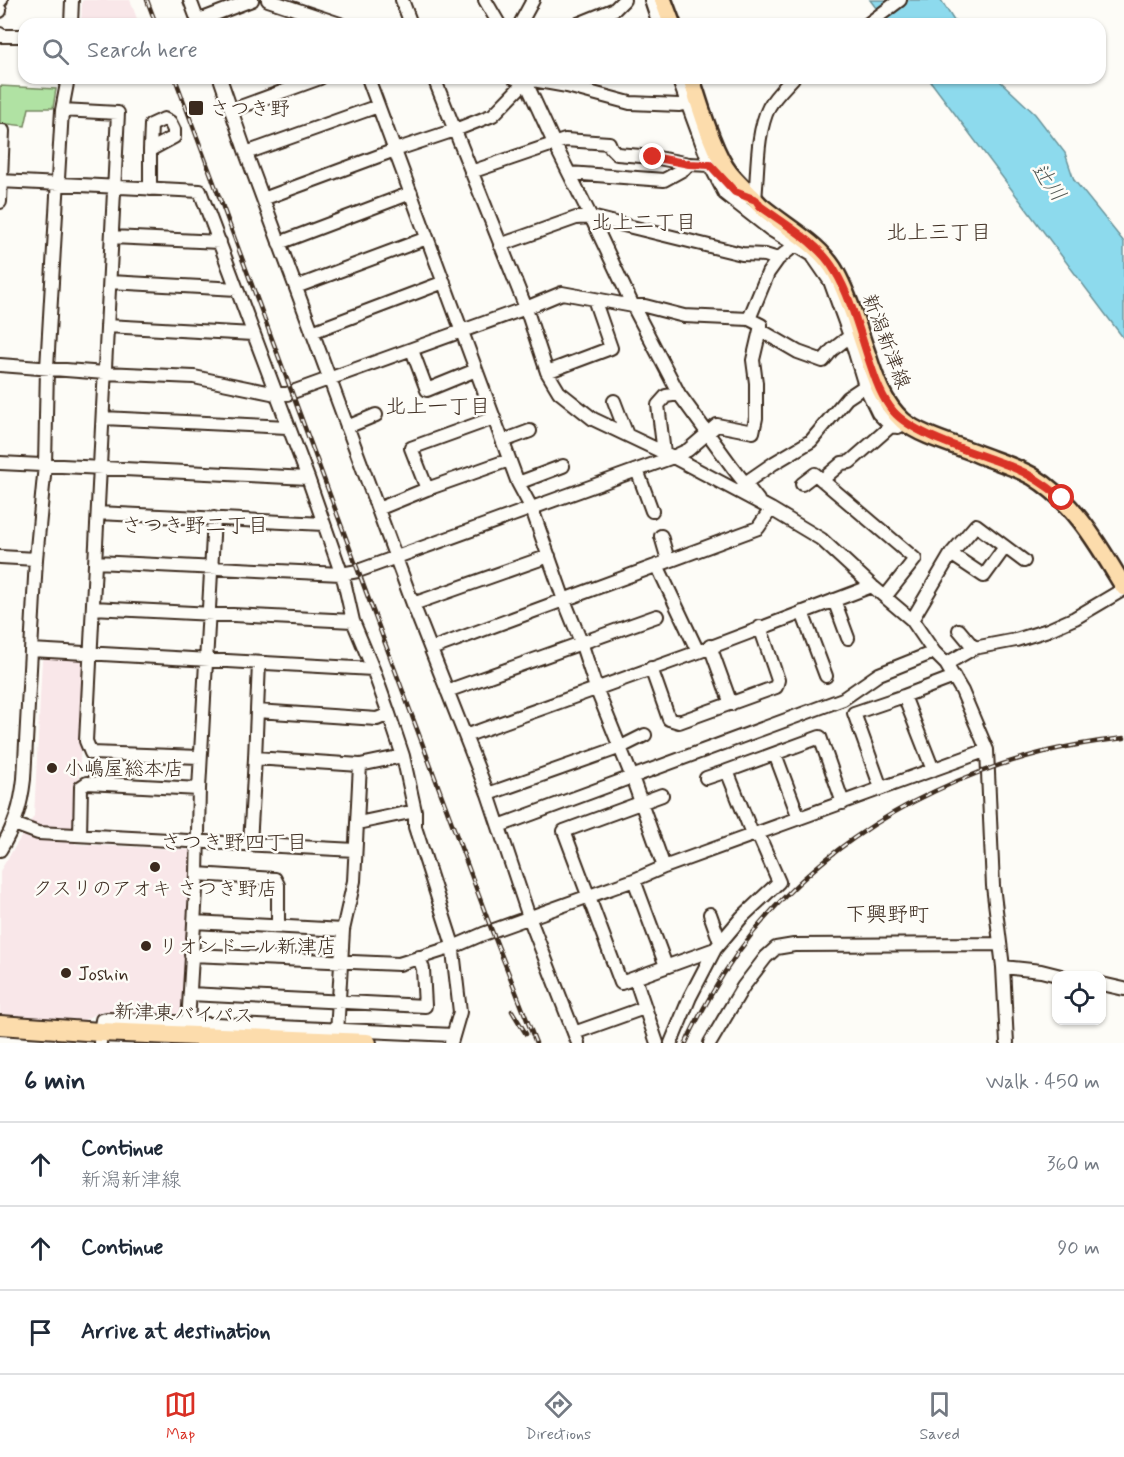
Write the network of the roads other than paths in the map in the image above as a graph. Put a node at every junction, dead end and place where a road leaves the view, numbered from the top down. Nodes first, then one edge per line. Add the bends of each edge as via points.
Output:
1 (72, 0) edge
2 (190, 0) edge
3 (252, 0) edge
4 (268, 0) edge
5 (402, 0) edge
6 (486, 0) edge
7 (533, 0) edge
8 (624, 0) edge
9 (651, 0) edge
10 (663, 0) edge
11 (900, 0) edge
12 (71, 18) edge
13 (197, 18) edge
14 (205, 18) edge
15 (320, 18) edge
16 (409, 18) edge
17 (496, 18) edge
18 (523, 18) edge
19 (593, 18) edge
20 (657, 18) edge
21 (670, 18) edge
22 (876, 18) edge
23 (0, 34) edge
24 (18, 36) edge
25 (67, 84) edge
26 (222, 84) edge
27 (304, 84) edge
28 (370, 84) edge
29 (436, 84) edge
30 (517, 84) edge
31 (524, 84) edge
32 (556, 84) edge
33 (572, 84) edge
34 (680, 84) edge
35 (693, 84) edge
36 (787, 84) edge
37 (567, 86) junction
38 (687, 103) junction
39 (378, 106) junction
40 (62, 110) junction
41 (232, 110) junction
42 (455, 130) junction
43 (0, 131) edge
44 (554, 143) junction
45 (150, 150) dead end
46 (395, 150) junction
47 (246, 153) junction
48 (689, 164) junction
49 (710, 165) junction
50 (471, 172) junction
51 (569, 173) junction
52 (0, 181) edge
53 (58, 184) junction
54 (114, 187) junction
55 (150, 189) junction
56 (411, 193) junction
57 (263, 199) junction
58 (0, 202) edge
59 (758, 203) junction
60 (591, 217) junction
61 (112, 237) junction
62 (427, 238) junction
63 (220, 242) junction
64 (279, 243) junction
65 (795, 244) junction
66 (501, 245) junction
67 (778, 259) junction
68 (110, 282) junction
69 (444, 282) junction
70 (296, 287) junction
71 (237, 289) junction
72 (594, 299) junction
73 (633, 306) junction
74 (526, 308) junction
75 (749, 319) junction
76 (107, 326) junction
77 (760, 330) junction
78 (461, 331) junction
79 (312, 332) junction
80 (253, 334) junction
81 (850, 336) junction
82 (412, 350) junction
83 (0, 365) edge
84 (47, 368) junction
85 (476, 370) junction
86 (547, 372) junction
87 (105, 373) junction
88 (329, 379) junction
89 (865, 386) junction
90 (276, 394) junction
91 (679, 394) junction
92 (614, 402) dead end
93 (376, 415) dead end
94 (103, 418) junction
95 (494, 418) junction
96 (898, 424) junction
97 (288, 427) junction
98 (347, 427) junction
99 (530, 431) dead end
100 (707, 432) junction
101 (627, 435) junction
102 (503, 441) junction
103 (668, 455) junction
104 (509, 460) junction
105 (0, 463) edge
106 (45, 465) junction
107 (563, 466) dead end
108 (100, 468) junction
109 (638, 470) junction
110 (308, 478) junction
111 (822, 480) junction
112 (518, 483) junction
113 (745, 483) junction
114 (802, 484) dead end
115 (427, 489) junction
116 (767, 507) junction
117 (378, 509) junction
118 (532, 509) junction
119 (652, 511) dead end
120 (98, 513) junction
121 (214, 518) junction
122 (324, 524) junction
123 (661, 536) dead end
124 (1005, 547) junction
125 (951, 554) junction
126 (549, 556) junction
127 (0, 557) edge
128 (396, 557) junction
129 (36, 559) junction
130 (1024, 561) dead end
131 (96, 562) junction
132 (662, 563) junction
133 (211, 567) junction
134 (341, 574) junction
135 (872, 586) junction
136 (1124, 588) edge
137 (885, 597) junction
138 (564, 600) junction
139 (834, 600) junction
140 (413, 604) junction
141 (93, 608) junction
142 (802, 612) junction
143 (209, 614) junction
144 (657, 616) dead end
145 (912, 620) junction
146 (353, 621) junction
147 (760, 627) junction
148 (959, 630) dead end
149 (848, 638) dead end
150 (581, 642) junction
151 (710, 646) junction
152 (974, 648) junction
153 (431, 649) junction
154 (31, 650) junction
155 (698, 652) junction
156 (934, 652) junction
157 (91, 655) junction
158 (207, 660) junction
159 (259, 663) junction
160 (946, 664) junction
161 (651, 668) junction
162 (373, 669) junction
163 (826, 676) dead end
164 (954, 677) junction
165 (596, 688) junction
166 (447, 691) junction
167 (904, 696) junction
168 (731, 704) junction
169 (257, 711) junction
170 (389, 714) junction
171 (645, 735) dead end
172 (465, 736) junction
173 (621, 747) junction
174 (987, 750) junction
175 (775, 754) junction
176 (403, 756) junction
177 (200, 757) junction
178 (255, 758) junction
179 (360, 765) junction
180 (933, 770) junction
181 (727, 771) junction
182 (632, 777) junction
183 (706, 778) dead end
184 (881, 788) junction
185 (199, 789) junction
186 (488, 794) junction
187 (663, 795) dead end
188 (641, 802) junction
189 (843, 803) junction
190 (415, 811) junction
191 (799, 818) junction
192 (358, 823) junction
193 (14, 824) junction
194 (499, 826) junction
195 (80, 835) junction
196 (756, 835) junction
197 (198, 842) junction
198 (250, 844) junction
199 (355, 849) junction
200 (0, 850) edge
201 (664, 867) junction
202 (197, 874) junction
203 (634, 880) junction
204 (588, 896) junction
205 (710, 914) dead end
206 (528, 917) junction
207 (194, 922) junction
208 (278, 926) junction
209 (343, 930) junction
210 (999, 944) junction
211 (717, 945) junction
212 (453, 947) junction
213 (191, 955) junction
214 (419, 957) junction
215 (341, 961) junction
216 (666, 966) junction
217 (1003, 967) junction
218 (1052, 973) edge
219 (635, 978) junction
220 (1106, 985) edge
221 (1124, 989) edge
222 (190, 994) junction
223 (339, 1001) junction
224 (644, 1008) junction
225 (188, 1023) junction
226 (0, 1025) edge
227 (338, 1034) edge
228 (0, 1037) edge
229 (576, 1038) edge
230 (100, 1039) edge
231 (452, 1039) edge
232 (134, 1043) edge
233 (367, 1043) edge
234 (657, 1043) edge
235 (671, 1043) edge
236 (710, 1043) edge
237 (1007, 1043) edge

1 - 12 street
2 - 13 street
3 - 14 street
4 - 15 street
5 - 16 street
6 - 17 street
7 - 18 street
8 - 19 street via 615,9
9 - 20 street
10 - 21 main road
11 - 22 street
23 - 24 street
25 - 40 street
26 - 41 street
27 - 41 street
28 - 39 street
29 - 42 street
30 - 42 street via 493,115
31 - 44 street
32 - 37 street
33 - 37 street
34 - 38 street
35 - 59 main road, 新潟新津線 via 729,173
36 - 59 street via 769,107 762,128
37 - 38 street via 630,103
38 - 49 street
39 - 46 street
39 - 47 street
40 - 53 street
40 - 54 street via 118,113
41 - 47 street
42 - 46 street
42 - 50 street
43 - 52 street
44 - 48 street via 609,143 617,154
44 - 50 street
44 - 51 street
45 - 55 street
46 - 56 street
46 - 57 street
47 - 57 street
48 - 49 street
48 - 51 street via 664,180
49 - 59 street via 735,192
49 - 65 street via 725,194
50 - 66 street
51 - 60 street
52 - 53 street
52 - 58 street
53 - 54 street
53 - 84 street
54 - 55 street
54 - 61 street
55 - 63 street via 200,191
56 - 62 street
56 - 64 street
57 - 64 street
59 - 65 street
59 - 96 main road, 新潟新津線 via 804,238 835,271 875,377
60 - 66 street via 576,218
60 - 67 street via 742,254
60 - 73 street
61 - 63 street
61 - 68 street
62 - 69 street
62 - 70 street
63 - 71 street
64 - 70 street
65 - 67 street
65 - 81 street via 812,255 830,281
66 - 74 street
67 - 75 street
68 - 71 street
68 - 76 street
69 - 78 street
69 - 79 street
70 - 79 street
71 - 80 street
72 - 73 street
72 - 74 street via 562,293
72 - 86 street via 611,348
73 - 75 street via 684,316
73 - 91 street
74 - 78 street
74 - 86 street
75 - 77 street via 761,326
76 - 80 street
76 - 87 street
77 - 81 street via 823,361
77 - 100 street via 753,360 753,432 717,425
78 - 82 street
78 - 85 street
79 - 88 street
80 - 90 street
81 - 89 street
82 - 85 street via 426,390
82 - 88 street
83 - 84 street
84 - 87 street
84 - 106 street
85 - 95 street
86 - 101 street via 559,393 593,419
87 - 90 street via 194,377
87 - 94 street
88 - 90 street via 288,394
88 - 98 street
89 - 96 street via 878,412
89 - 113 street via 847,398 811,441
90 - 97 street
91 - 100 street
91 - 103 street via 666,396 658,405
92 - 101 street
93 - 98 street
94 - 97 street
94 - 108 street
95 - 102 street
95 - 115 street via 411,448
96 - 111 street
96 - 136 main road, 新潟新津線 via 1013,467 1050,489 1079,516
97 - 110 street
98 - 117 street
99 - 102 street
100 - 103 street via 688,450
100 - 113 street
101 - 103 street
102 - 104 street
103 - 109 street
103 - 116 street
104 - 112 street
104 - 115 street
105 - 106 street
106 - 108 street
106 - 129 street
107 - 112 street
108 - 110 street
108 - 120 street
109 - 118 street
109 - 119 street
110 - 122 street
111 - 114 street via 815,474
111 - 137 street via 915,559
112 - 118 street
113 - 116 street
115 - 117 street
116 - 132 street via 758,528
116 - 135 street via 821,539
117 - 128 street
118 - 126 street
118 - 128 street
120 - 121 street
120 - 131 street
121 - 122 street
121 - 133 street
122 - 134 street
123 - 132 street
124 - 125 street via 976,525
124 - 125 street via 984,576
124 - 130 street
125 - 145 street
126 - 138 street
126 - 140 street
127 - 129 street
128 - 134 street
128 - 140 street
129 - 154 street
131 - 133 street
131 - 141 street
132 - 138 street
132 - 155 street
133 - 134 street
133 - 143 street
134 - 146 street
135 - 137 street
135 - 139 street
136 - 152 street via 1048,630
137 - 145 street
138 - 150 street
138 - 153 street
139 - 142 street
139 - 149 street
140 - 153 street
141 - 143 street
141 - 157 street
142 - 147 street
142 - 163 street
143 - 146 street
143 - 158 street
144 - 150 street
145 - 156 street
146 - 162 street
147 - 151 street
147 - 168 street via 778,680 776,687
148 - 152 street
150 - 165 street
150 - 166 street
151 - 155 street
151 - 168 street
152 - 160 street
153 - 166 street
154 - 157 street
154 - 193 street via 22,799
155 - 161 street
156 - 160 street
156 - 182 street via 879,674 843,699
157 - 158 street
157 - 177 street via 86,741 91,753
158 - 159 street
158 - 177 street
159 - 162 street
159 - 169 street
160 - 164 street
161 - 165 street
161 - 168 street via 669,719 679,722
162 - 170 street
164 - 167 street
164 - 174 street
165 - 172 street
165 - 173 street
166 - 172 street
167 - 180 street
167 - 184 street via 854,713
169 - 170 street via 377,719
169 - 178 street
170 - 176 street
171 - 173 street
172 - 186 street
173 - 182 street
173 - 186 street
174 - 180 street
174 - 210 street
175 - 181 street
175 - 189 street via 820,737
175 - 191 street
176 - 179 street
176 - 190 street
177 - 185 street
178 - 179 street
178 - 198 street
179 - 192 street
180 - 184 street
181 - 183 street
181 - 196 street
182 - 188 street
182 - 194 street
184 - 189 street
185 - 195 street via 87,783 81,788
185 - 197 street
186 - 194 street
187 - 188 street
188 - 201 street
188 - 204 street via 564,831
189 - 191 street
190 - 192 street
190 - 212 street via 415,827
191 - 196 street
192 - 199 street
193 - 195 street via 38,833
193 - 200 street
194 - 206 street
195 - 197 street
196 - 201 street
196 - 211 street via 779,882
197 - 198 street
197 - 202 street
198 - 199 street
199 - 209 street via 354,881
201 - 203 street
202 - 207 street
202 - 208 street via 275,879
203 - 204 street
203 - 216 street
204 - 206 street
204 - 219 street via 621,983
205 - 211 street
206 - 212 street
206 - 229 street
207 - 208 street
207 - 213 street
208 - 209 street
209 - 215 street
210 - 217 street
210 - 236 street via 776,948 743,987
211 - 216 street
211 - 235 street
212 - 214 street
212 - 231 street via 460,1012
213 - 215 street
213 - 222 street
214 - 215 street via 399,964
214 - 223 street via 425,1006
215 - 223 street
216 - 219 street
217 - 218 street
217 - 237 street
219 - 224 street
220 - 221 street
222 - 223 street
222 - 225 street
223 - 227 street
224 - 229 street
224 - 234 street
225 - 227 street
225 - 230 street via 102,1020
226 - 230 highway, 新津東バイパス
227 - 230 highway, 新津東バイパス
227 - 231 street
227 - 233 highway, 新津東バイパス
228 - 230 highway, 新津東バイパス
230 - 232 highway, 新津東バイパス

